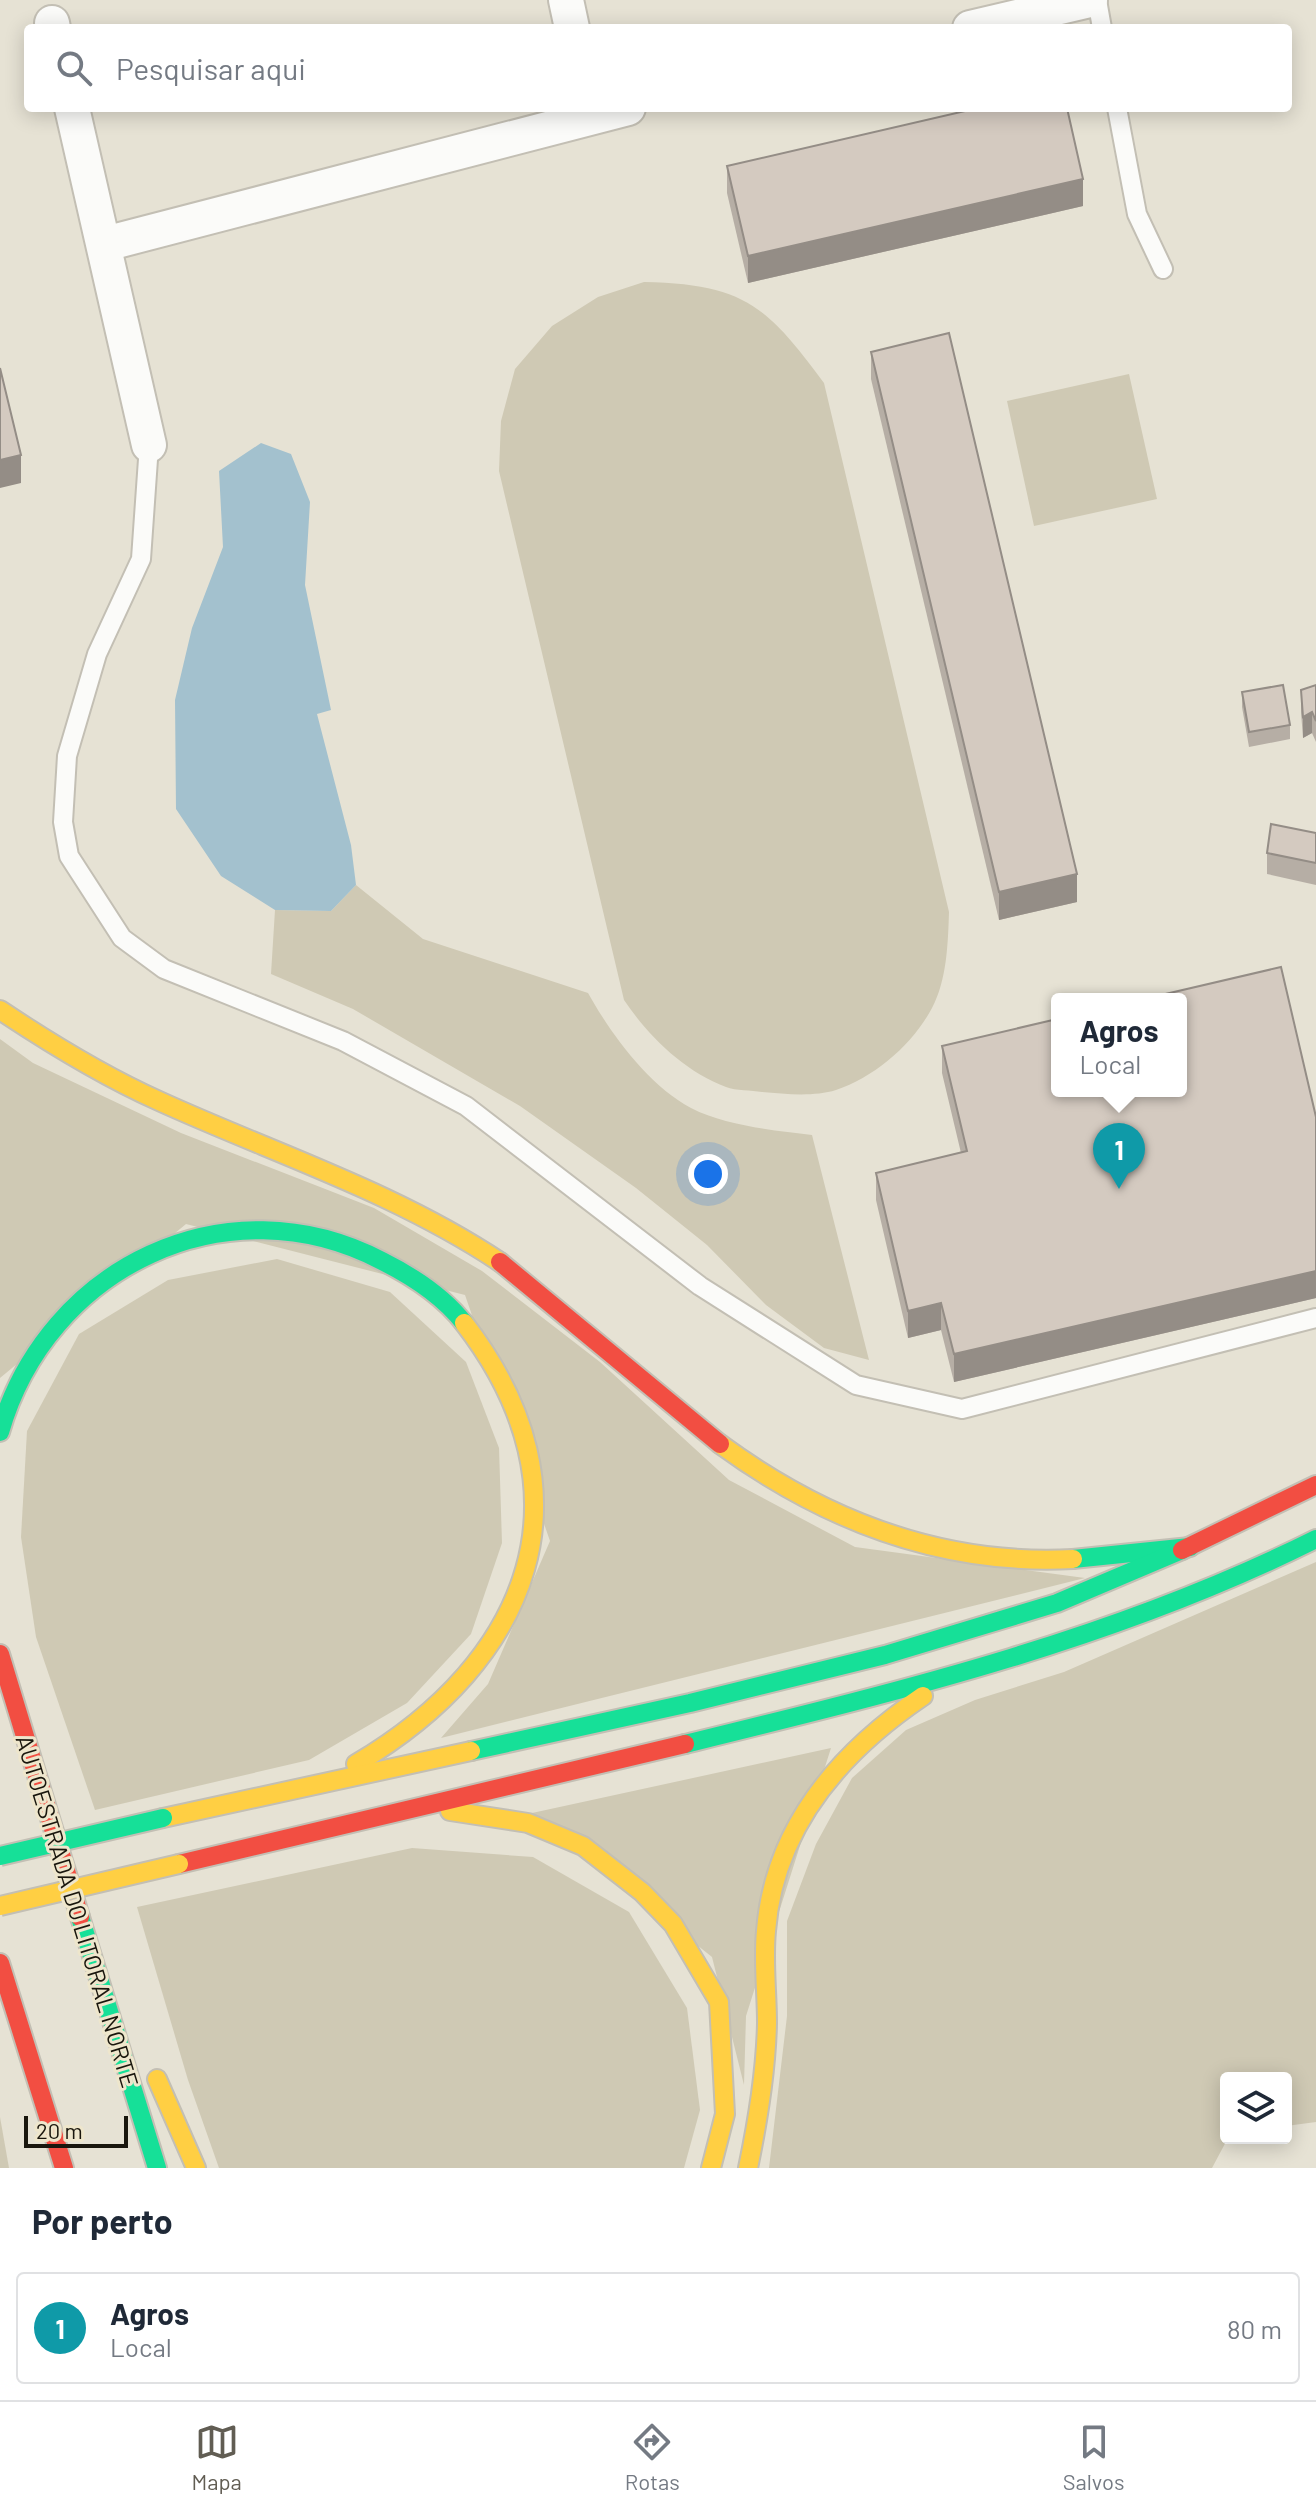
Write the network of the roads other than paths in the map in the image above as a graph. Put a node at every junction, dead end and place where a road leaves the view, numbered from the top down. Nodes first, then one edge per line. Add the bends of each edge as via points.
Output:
1 (566, 0) edge
2 (1090, 0) edge
3 (1097, 0) edge
4 (571, 24) edge
5 (987, 24) edge
6 (1101, 24) edge
7 (73, 112) edge
8 (591, 112) edge
9 (1118, 112) edge
10 (105, 244) junction
11 (1163, 269) dead end
12 (149, 445) joint
13 (0, 1010) edge
14 (1316, 1318) edge
15 (0, 1432) edge
16 (1316, 1485) edge
17 (1316, 1539) edge
18 (1190, 1547) junction
19 (0, 1654) edge
20 (970, 1671) junction
21 (315, 1783) junction
22 (403, 1812) junction
23 (0, 1856) edge
24 (63, 1864) junction
25 (0, 1906) edge
26 (0, 1963) edge
27 (126, 1998) dead end
28 (23, 2041) junction
29 (153, 2066) dead end
30 (35, 2136) dead end
31 (64, 2168) edge
32 (157, 2168) edge
33 (196, 2168) edge
34 (711, 2168) edge
35 (748, 2168) edge

1 - 4 street
2 - 5 street
3 - 6 lane
7 - 10 street
8 - 10 street
9 - 11 lane via 1137,214
10 - 12 street
12 - 14 lane via 141,559 97,654 67,756 63,822 69,856 122,938 164,969 343,1041 466,1106 700,1286 856,1385 962,1409
13 - 18 highway via 124,1086 432,1220 518,1273 727,1450 777,1485 857,1527 900,1542 1003,1560 1112,1558
15 - 21 highway via 23,1373 52,1327 83,1296 123,1267 217,1231 274,1229 333,1238 381,1256 422,1280 467,1321 501,1370 522,1419 532,1472 532,1532 516,1596 488,1649 435,1711 384,1747
16 - 18 highway
17 - 20 highway via 1148,1614
18 - 21 highway via 1045,1607 885,1655 690,1703
19 - 24 highway, AUTOESTRADA DO LITORAL NORTE
20 - 22 highway
20 - 35 highway via 889,1717 857,1743 804,1810 782,1853 767,1921 761,2110
21 - 23 highway, bridge
22 - 25 highway, bridge
22 - 34 highway via 493,1815 557,1834 608,1863 673,1924 719,2002 725,2114
24 - 27 highway
24 - 32 highway, AUTOESTRADA DO LITORAL NORTE
26 - 28 highway
28 - 30 highway
28 - 31 highway
29 - 33 highway

